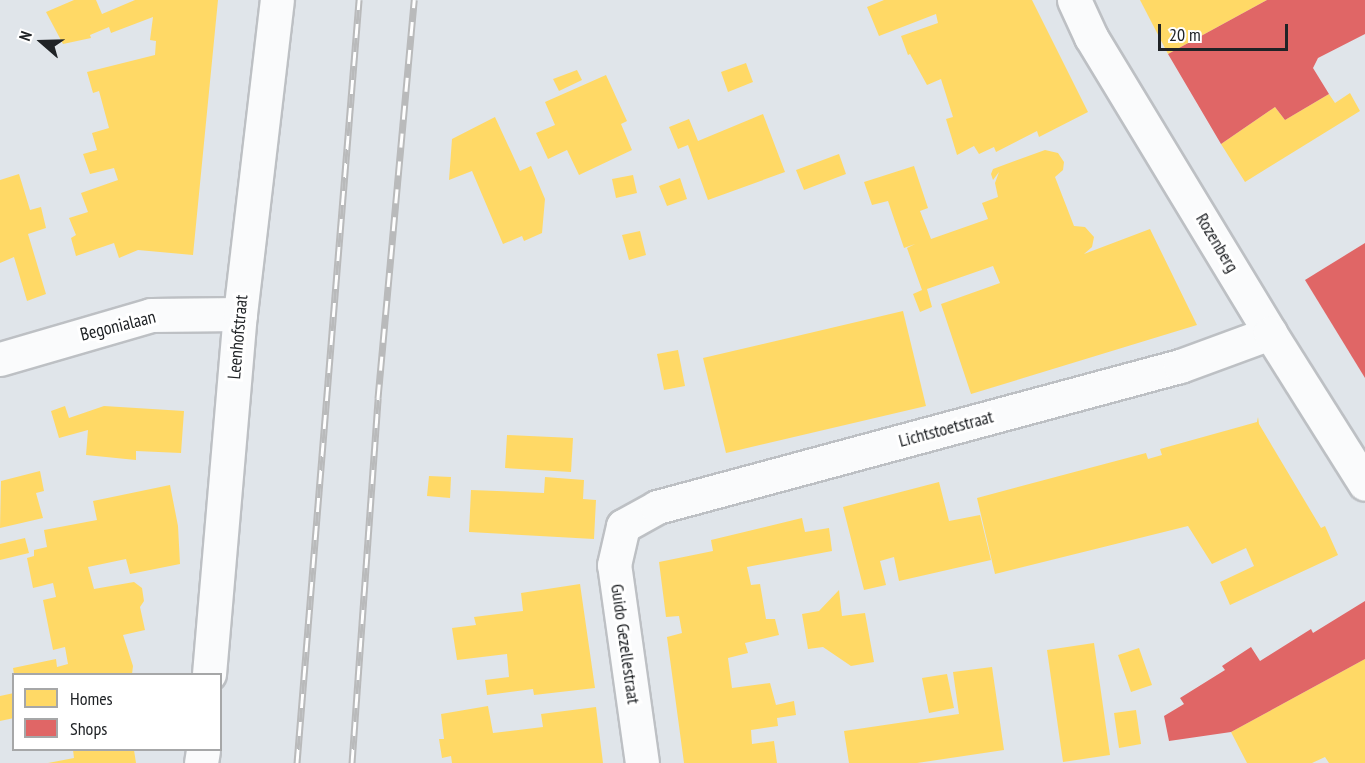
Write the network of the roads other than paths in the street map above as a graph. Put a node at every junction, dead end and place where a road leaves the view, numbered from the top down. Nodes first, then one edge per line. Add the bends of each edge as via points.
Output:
1 (277, 0) edge
2 (1074, 0) edge
3 (240, 314) junction
4 (1270, 333) junction
5 (0, 359) edge
6 (1365, 484) edge
7 (623, 526) joint
8 (209, 673) edge
9 (642, 763) edge

1 - 3 street, Leenhofstraat
2 - 4 street, Rozenberg via 1091,37
3 - 5 street, Begonialaan via 152,315
3 - 8 street, Leenhofstraat
4 - 6 street, Rozenberg
4 - 7 street, Lichtstoetstraat via 1180,366 657,507
7 - 9 street, Guido Gezellestraat via 614,565

